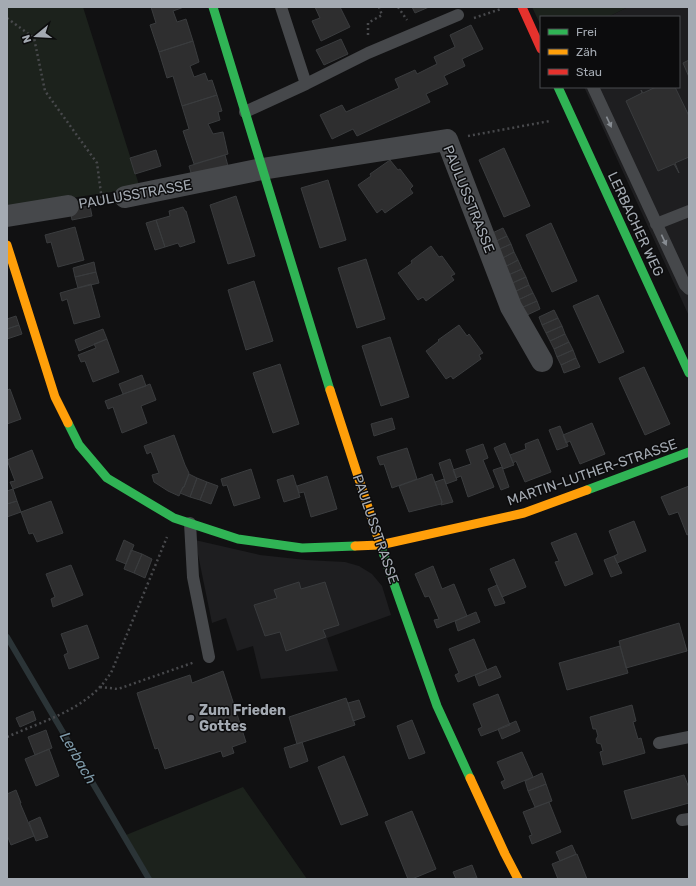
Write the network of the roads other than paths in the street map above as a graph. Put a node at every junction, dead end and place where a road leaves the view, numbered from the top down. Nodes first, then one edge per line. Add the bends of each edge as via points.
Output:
1 (213, 7) edge
2 (281, 7) edge
3 (522, 7) edge
4 (458, 15) road end
5 (540, 47) edge
6 (306, 84) junction
7 (558, 88) edge
8 (593, 88) edge
9 (245, 112) junction
10 (262, 169) junction
11 (125, 197) road end
12 (68, 206) road end
13 (689, 211) edge
14 (7, 216) edge
15 (656, 224) junction
16 (7, 245) edge
17 (689, 289) edge
18 (542, 360) dead end
19 (688, 370) edge
20 (689, 452) edge
21 (190, 523) junction
22 (380, 545) junction
23 (208, 657) road end
24 (689, 737) edge
25 (659, 743) dead end
26 (518, 879) edge

1 - 9 street, PAULUSSTRASSE
2 - 6 lane
3 - 5 street
4 - 6 lane via 368,53
6 - 9 lane
7 - 19 street, LERBACHER WEG
8 -> 15 lane
9 - 10 street, PAULUSSTRASSE
10 - 11 street, PAULUSSTRASSE
10 - 18 street, PAULUSSTRASSE via 447,140 511,308
10 - 22 street, PAULUSSTRASSE
12 - 14 street, PAULUSSTRASSE
13 - 15 lane
15 -> 17 lane
16 - 21 street, MARTIN-LUTHER-STRASSE via 55,397 79,445 107,478 174,518
20 - 22 street, MARTIN-LUTHER-STRASSE via 524,513
21 - 22 street, MARTIN-LUTHER-STRASSE via 238,539 302,548
21 - 23 lane via 193,577
22 - 26 street, PAULUSSTRASSE via 437,706
24 - 25 lane

